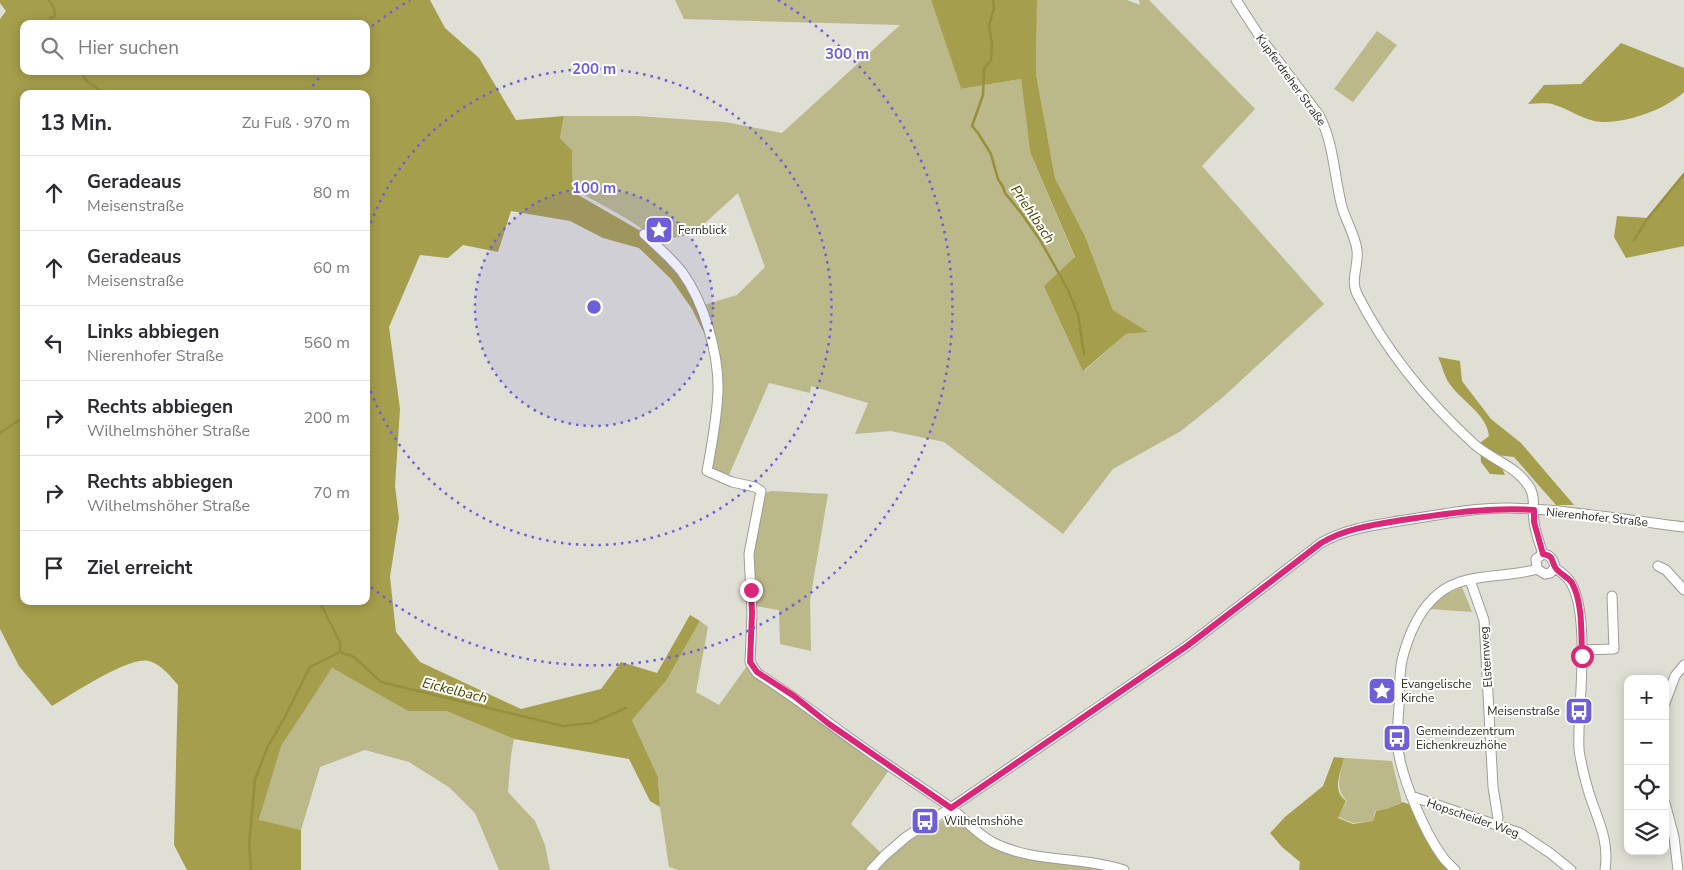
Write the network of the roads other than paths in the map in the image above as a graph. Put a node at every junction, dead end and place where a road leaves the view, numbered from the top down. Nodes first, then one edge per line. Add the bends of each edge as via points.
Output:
1 (1236, 0) edge
2 (644, 234) dead end
3 (1534, 510) junction
4 (1684, 527) edge
5 (1543, 554) junction
6 (1658, 566) dead end
7 (1555, 568) junction
8 (1537, 569) junction
9 (1470, 580) junction
10 (1684, 590) edge
11 (1612, 596) dead end
12 (1582, 650) junction
13 (1684, 665) edge
14 (1669, 692) edge
15 (1411, 796) junction
16 (951, 808) junction
17 (1667, 810) edge
18 (1496, 825) junction
19 (871, 870) edge
20 (1124, 870) edge
21 (1455, 870) edge
22 (1571, 870) edge
23 (1605, 870) edge
24 (1678, 870) edge

1 - 3 street, Kupferdreher Straße via 1326,129 1342,208 1356,247 1354,283 1360,300 1411,378 1427,396 1477,447 1520,475 1534,496
2 - 16 street via 675,264 691,286 715,353 717,407 707,471 761,491 749,554 750,662 753,668
3 - 4 street, Nierenhofer Straße
3 - 5 street
3 - 16 street, Nierenhofer Straße via 1472,510 1377,524 1333,536 1187,646
5 - 7 street via 1552,558
5 - 8 street via 1536,559
6 - 10 street
7 - 8 street via 1545,574
7 - 12 street via 1572,583 1577,598
8 - 9 street, Hopscheider Weg
9 - 15 street, Hopscheider Weg via 1439,594 1423,611 1411,632 1402,662 1397,738
9 - 18 street, Elsternweg via 1484,620
11 - 12 street via 1614,649
12 - 23 street via 1579,753 1587,787 1605,834
13 - 14 street via 1675,676
15 - 18 street, Hopscheider Weg
15 - 21 street via 1442,856
16 - 19 street, Nierenhofer Straße via 906,836
16 - 20 street via 976,832 995,843 1024,853
17 - 24 street
18 - 22 street, Hopscheider Weg via 1520,833

